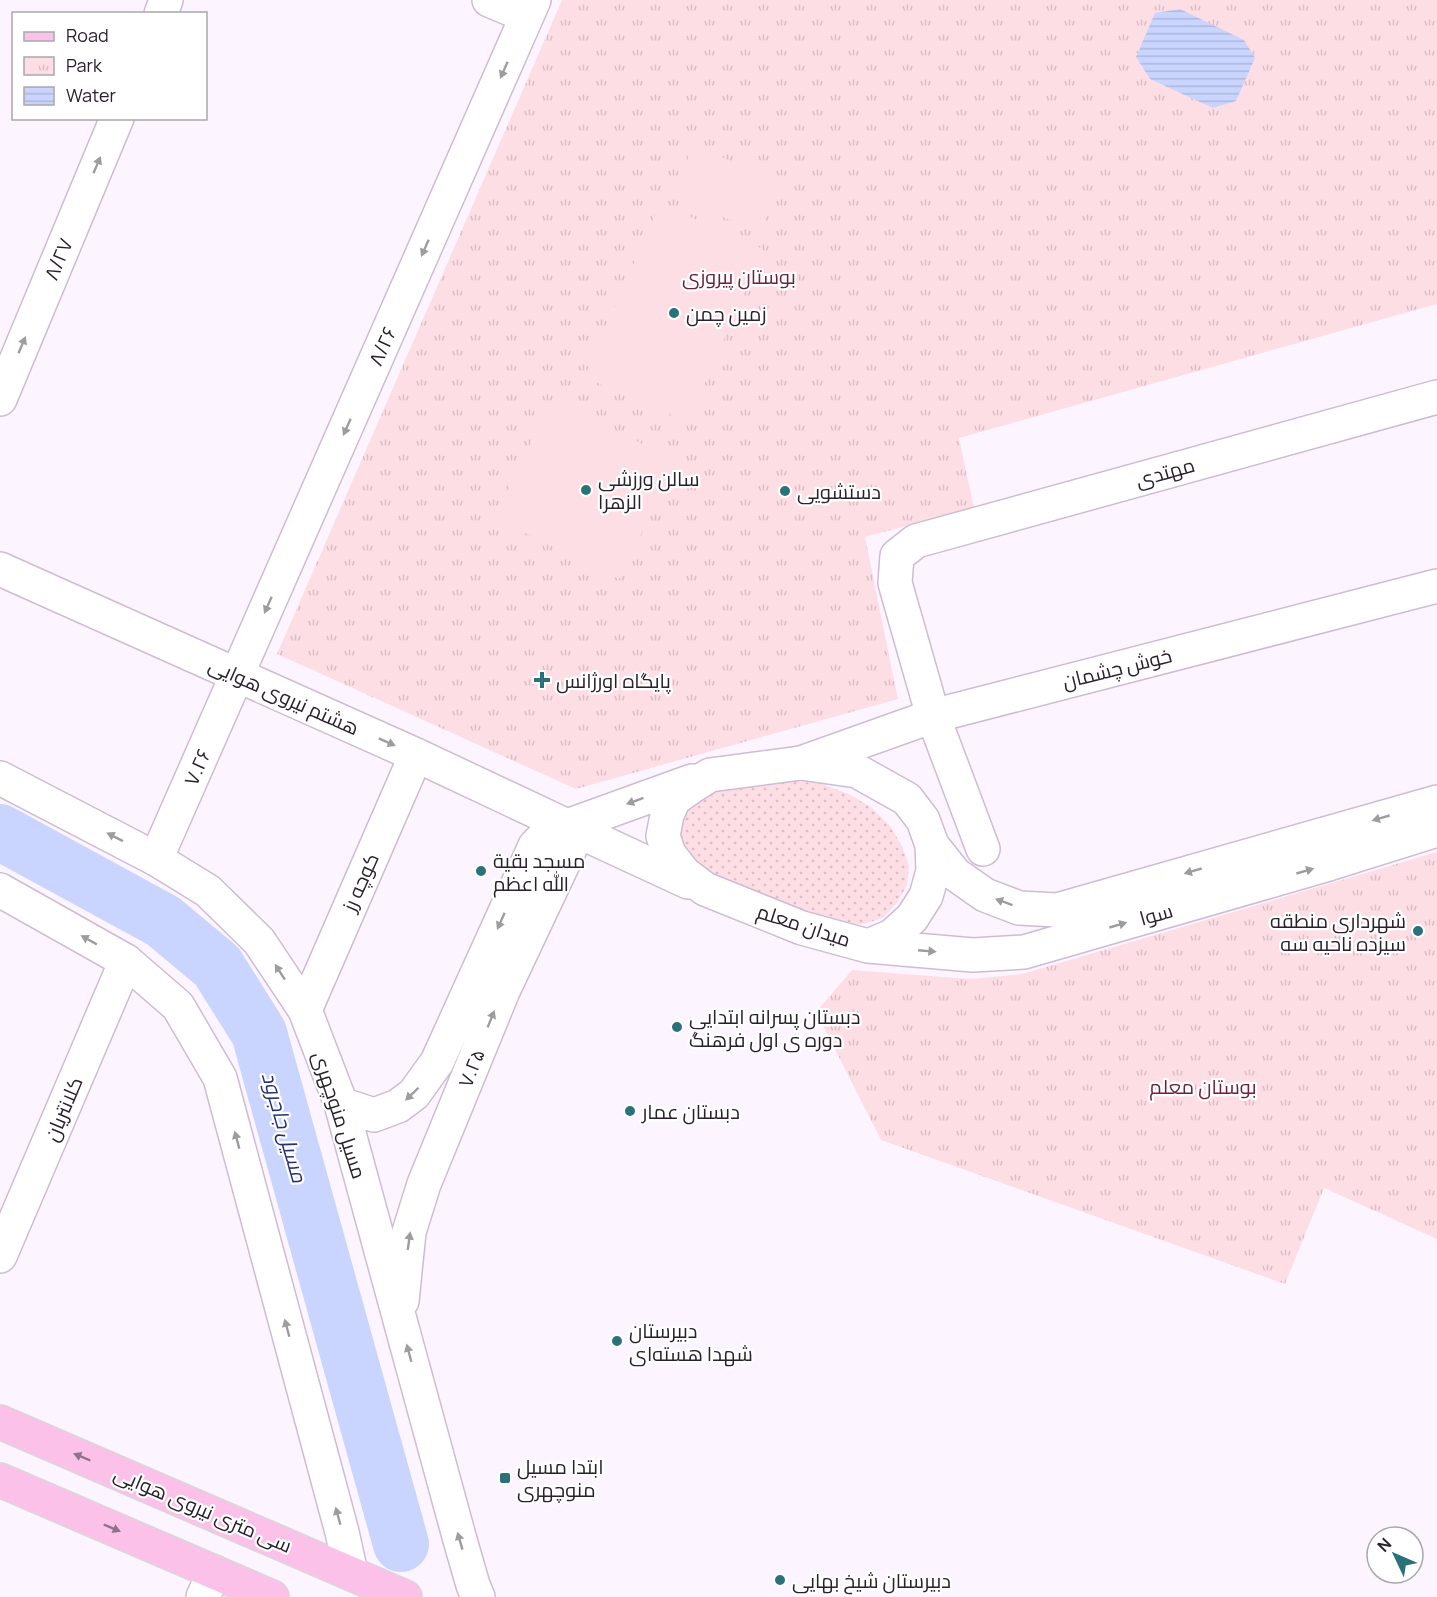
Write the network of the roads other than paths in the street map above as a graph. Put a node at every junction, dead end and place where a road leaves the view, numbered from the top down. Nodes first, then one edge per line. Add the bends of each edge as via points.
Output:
1 (489, 0) edge
2 (531, 8) edge
3 (116, 120) edge
4 (1437, 397) edge
5 (0, 399) edge
6 (0, 569) edge
7 (1437, 586) edge
8 (237, 676) junction
9 (933, 716) junction
10 (416, 755) junction
11 (801, 763) junction
12 (710, 775) junction
13 (0, 778) edge
14 (1437, 802) edge
15 (567, 826) junction
16 (1437, 830) edge
17 (932, 845) junction
18 (983, 849) dead end
19 (156, 859) junction
20 (0, 890) edge
21 (705, 890) junction
22 (868, 946) junction
23 (126, 962) junction
24 (305, 1010) junction
25 (341, 1104) junction
26 (0, 1256) edge
27 (399, 1320) junction
28 (0, 1422) edge
29 (0, 1480) edge
30 (351, 1573) junction
31 (208, 1585) edge
32 (272, 1597) edge
33 (405, 1597) edge
34 (478, 1597) edge

1 - 2 main road
2 -> 8 main road, ۸/۲۶
5 -> 3 main road, ۸/۲۷
4 - 9 main road, مهتدی via 916,541 897,556 895,584
6 - 8 main road, هشتم نیروی هوایی
7 - 9 main road, خوش چشمان
8 -> 10 main road, هشتم نیروی هوایی
8 - 19 main road, ۷.۲۶
9 - 11 main road, خوش چشمان
9 - 18 main road
10 - 15 main road, هشتم نیروی هوایی
10 - 24 main road, کوچه رز
11 - 12 main road, میدان معلم
11 - 17 main road, میدان معلم via 857,771 907,799 923,820
12 -> 15 main road
12 - 21 main road, میدان معلم via 674,799 663,836 669,854
19 -> 13 main road, مسیل منوچهری
14 -> 17 main road, سوا via 1057,910 1019,908 985,895 955,874
15 - 21 main road, هشتم نیروی هوایی
15 -> 25 main road via 548,833 535,846 437,1062 414,1094 398,1106 374,1114
27 -> 15 main road, ۷.۲۵ via 409,1232 424,1184 503,991 570,849
22 -> 16 main road, سوا via 973,955 1024,952
17 - 22 main road, میدان معلم via 933,871 917,911 892,936
24 -> 19 main road, مسیل منوچهری via 259,941 208,891
23 -> 20 main road
21 - 22 main road, میدان معلم via 802,928
23 - 26 main road, کلانتریان
30 -> 23 main road via 220,1078 177,1006
24 - 25 main road, مسیل منوچهری
25 - 27 main road, مسیل منوچهری
34 -> 27 main road, مسیل منوچهری
30 -> 28 main road, سی متری نیروی هوایی
29 -> 31 main road
30 - 33 main road, سی متری نیروی هوایی
31 - 32 main road

